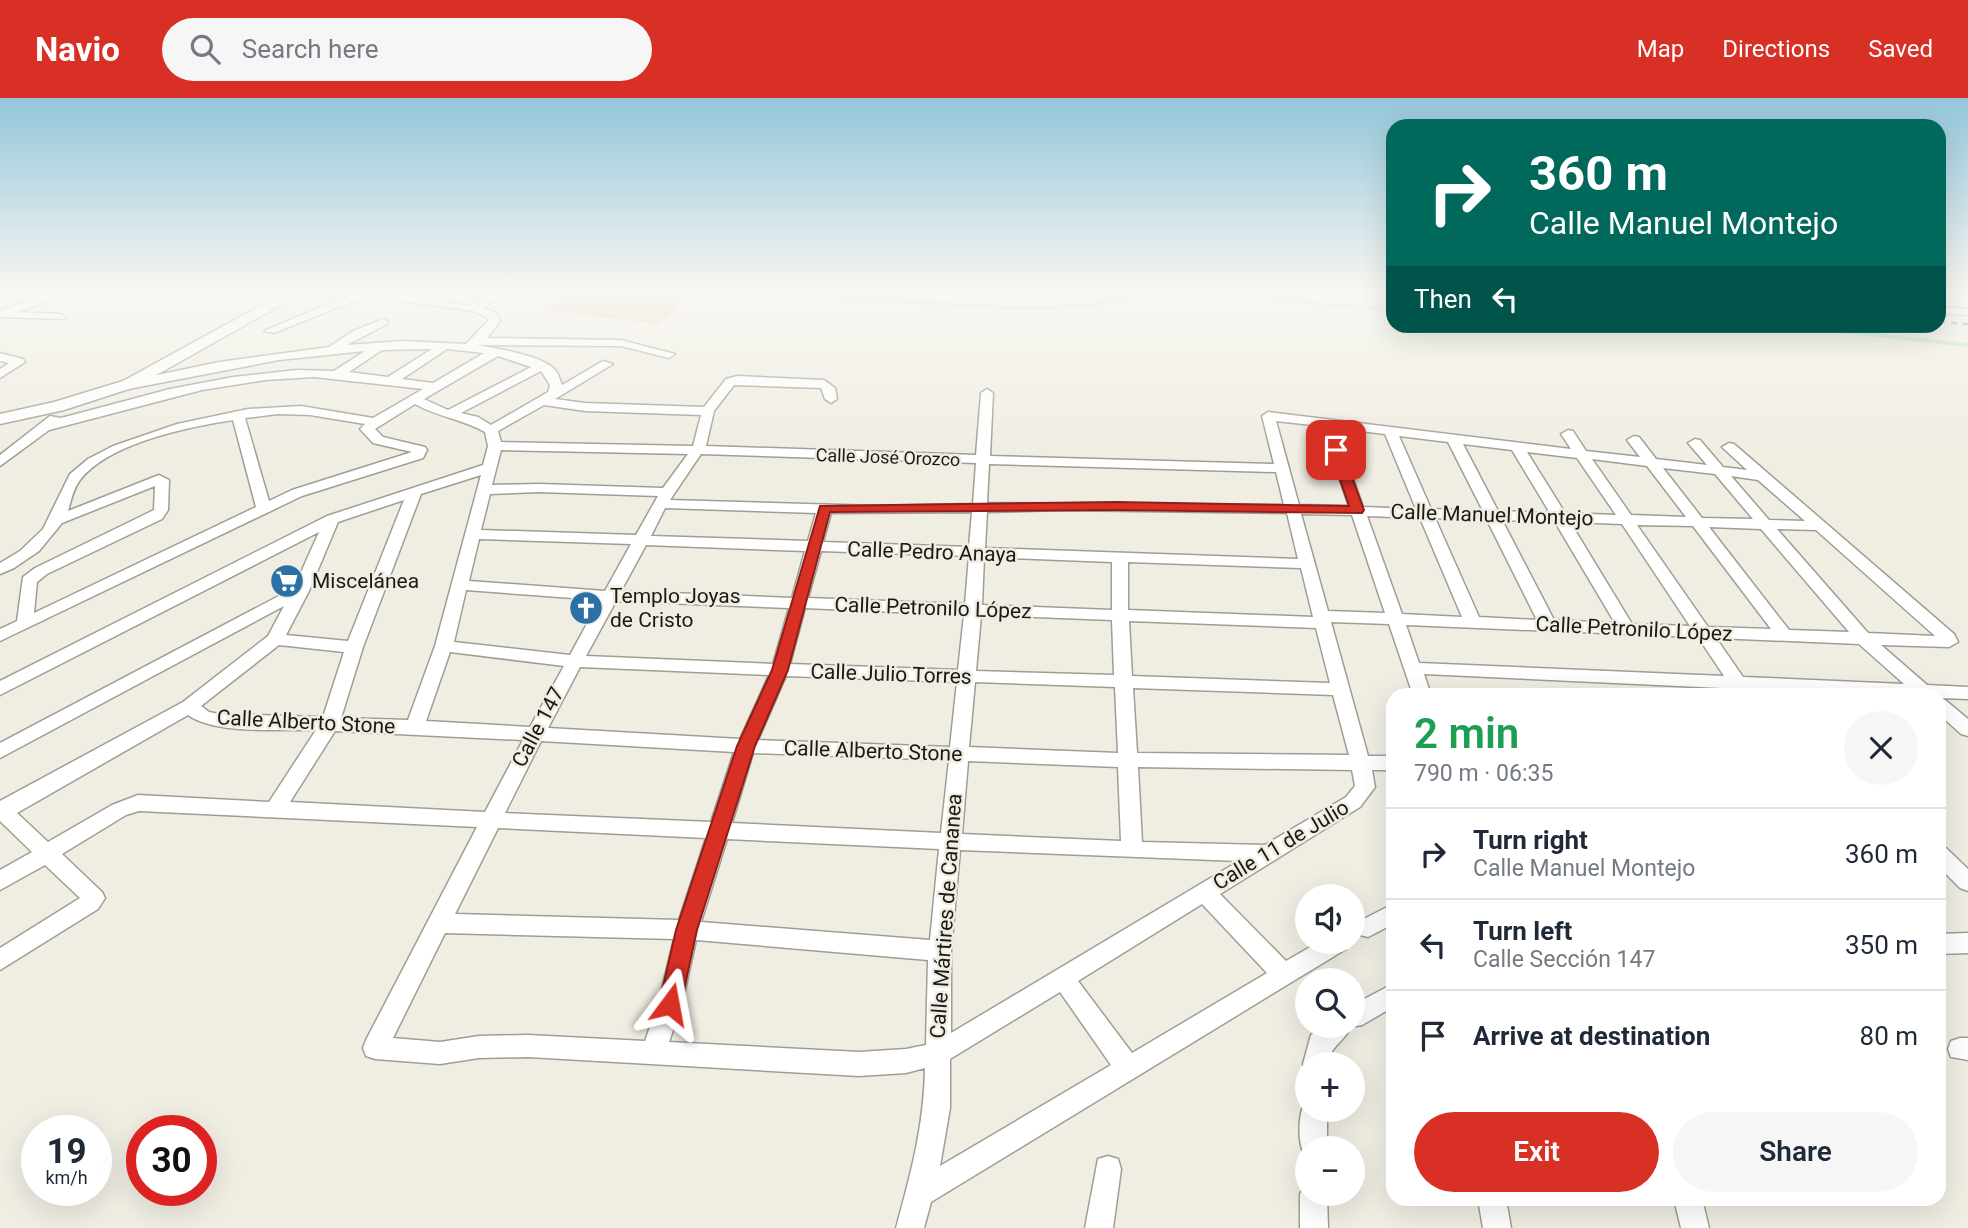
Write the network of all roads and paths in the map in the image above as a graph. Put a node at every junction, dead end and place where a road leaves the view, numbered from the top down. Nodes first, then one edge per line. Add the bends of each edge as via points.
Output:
1 (184, 346) edge
2 (200, 346) edge
3 (338, 346) edge
4 (380, 346) junction
5 (461, 346) edge
6 (474, 346) edge
7 (633, 346) edge
8 (443, 347) junction
9 (332, 350) junction
10 (497, 351) junction
11 (669, 354) dead end
12 (0, 357) edge
13 (607, 365) dead end
14 (542, 366) junction
15 (0, 374) edge
16 (336, 375) junction
17 (390, 381) junction
18 (435, 387) junction
19 (117, 388) junction
20 (987, 393) dead end
21 (549, 398) junction
22 (414, 399) junction
23 (831, 399) dead end
24 (78, 401) junction
25 (708, 411) junction
26 (0, 412) edge
27 (238, 415) junction
28 (448, 415) junction
29 (0, 419) edge
30 (375, 422) junction
31 (1327, 424) junction
32 (46, 427) junction
33 (491, 430) junction
34 (1390, 431) junction
35 (1568, 434) dead end
36 (1453, 439) junction
37 (1634, 440) dead end
38 (1695, 443) dead end
39 (495, 446) junction
40 (1517, 446) junction
41 (1729, 447) dead end
42 (699, 448) junction
43 (1581, 454) junction
44 (1, 460) edge
45 (983, 461) junction
46 (1651, 463) junction
47 (490, 467) junction
48 (1281, 468) junction
49 (1719, 471) junction
50 (1762, 476) junction
51 (484, 490) junction
52 (415, 491) junction
53 (664, 498) junction
54 (980, 507) junction
55 (825, 508) junction
56 (264, 509) junction
57 (1292, 509) junction
58 (1357, 510) junction
59 (1426, 513) junction
60 (1492, 515) junction
61 (1560, 517) junction
62 (332, 519) junction
63 (57, 520) junction
64 (1626, 520) junction
65 (1697, 522) junction
66 (1765, 524) junction
67 (1820, 526) junction
68 (473, 534) junction
69 (640, 541) junction
70 (813, 548) junction
71 (977, 554) junction
72 (1120, 557) junction
73 (1307, 564) junction
74 (0, 569) edge
75 (459, 585) junction
76 (301, 591) junction
77 (609, 596) junction
78 (797, 603) junction
79 (973, 610) junction
80 (1121, 615) junction
81 (1321, 619) junction
82 (1395, 619) junction
83 (1473, 622) junction
84 (25, 624) junction
85 (1549, 626) junction
86 (1627, 629) junction
87 (1703, 632) junction
88 (0, 636) edge
89 (1785, 636) junction
90 (275, 639) junction
91 (1864, 639) junction
92 (444, 646) junction
93 (354, 648) junction
94 (574, 661) junction
95 (1412, 668) junction
96 (780, 670) junction
97 (966, 677) junction
98 (1126, 682) junction
99 (1738, 684) junction
100 (0, 688) edge
101 (1419, 688) edge
102 (1821, 688) edge
103 (1919, 688) edge
104 (1339, 689) junction
105 (1946, 693) edge
106 (1968, 693) edge
107 (189, 706) junction
108 (1946, 711) edge
109 (330, 724) junction
110 (415, 727) junction
111 (1968, 729) edge
112 (535, 734) junction
113 (746, 746) junction
114 (0, 751) edge
115 (958, 753) junction
116 (1130, 760) junction
117 (1386, 763) edge
118 (1359, 764) junction
119 (275, 809) junction
120 (1, 811) edge
121 (489, 819) junction
122 (720, 830) junction
123 (951, 840) junction
124 (1132, 849) junction
125 (48, 853) junction
126 (1269, 853) junction
127 (1946, 861) edge
128 (0, 881) edge
129 (1968, 882) edge
130 (1204, 892) junction
131 (1386, 917) edge
132 (437, 923) junction
133 (1365, 927) edge
134 (687, 930) junction
135 (1968, 943) edge
136 (1946, 944) edge
137 (940, 951) junction
138 (1318, 954) edge
139 (0, 960) edge
140 (1283, 974) junction
141 (1063, 978) junction
142 (1386, 999) edge
143 (1365, 1010) edge
144 (375, 1048) joint
145 (653, 1054) junction
146 (937, 1054) junction
147 (1128, 1068) junction
148 (1108, 1169) dead end
149 (920, 1193) junction
150 (1314, 1206) edge
151 (1493, 1206) edge
152 (1690, 1206) edge
153 (910, 1228) edge
154 (1100, 1228) edge
155 (1314, 1228) edge
156 (1497, 1228) edge
157 (1695, 1228) edge

1 - 26 main road via 119,380
2 - 19 main road
3 - 9 street
4 - 8 street
4 - 9 street
4 - 16 street
5 - 8 street
6 - 10 street
7 - 11 street
8 - 17 street
9 - 19 street
10 - 14 street
10 - 18 street
12 - 15 street via 19,362
13 - 21 street
14 - 21 street via 554,376
14 - 28 street
16 - 17 street
16 - 32 street via 298,374 193,388
17 - 18 street
18 - 22 street
19 - 24 main road
20 - 45 street, Calle Mártires de Cananea
21 - 25 street via 585,407
21 - 33 street
22 - 28 street
22 - 30 street
23 - 25 street via 824,384 737,380 730,382
24 - 29 main road
24 - 32 street
25 - 42 street, Calle 147
27 - 30 street via 301,410
27 - 56 street
27 - 63 street via 157,434 103,456 75,476
28 - 33 street via 473,420
30 - 56 street via 367,429 378,440 420,453 316,486
31 - 34 street
31 - 48 street, Calle 11 de Julio via 1268,416
31 - 58 street
32 - 44 street
33 - 39 street
34 - 36 street
34 - 59 street
35 - 43 street
36 - 40 street
36 - 60 street
37 - 46 street
38 - 49 street
39 - 42 street, Calle José Orozco
39 - 47 street
40 - 43 street
40 - 61 street
41 - 50 street
42 - 45 street, Calle José Orozco
42 - 53 street, Calle 147
43 - 46 street
43 - 64 street
45 - 48 street, Calle José Orozco
45 - 54 street, Calle Mártires de Cananea
46 - 49 street
46 - 65 street
47 - 51 street
47 - 52 street
48 - 57 street, Calle 11 de Julio
49 - 50 street
49 - 66 street
50 - 67 street
51 - 53 street, Calle Manuel Montejo via 539,488
51 - 68 street
52 - 62 street
52 - 93 street
53 - 55 street, Calle Manuel Montejo
53 - 69 street, Calle 147
54 - 55 street, Calle Manuel Montejo
54 - 57 street, Calle Manuel Montejo
54 - 71 street, Calle Mártires de Cananea
55 - 70 street
56 - 84 street
57 - 58 street, Calle Manuel Montejo
57 - 73 street, Calle 11 de Julio
58 - 59 street, Calle Manuel Montejo
58 - 82 street
59 - 60 street, Calle Manuel Montejo
59 - 83 street
60 - 61 street, Calle Manuel Montejo
60 - 85 street
61 - 64 street, Calle Manuel Montejo
61 - 86 street
62 - 76 street
62 - 100 street
63 - 74 street via 24,555
63 - 84 street via 164,472 158,516 29,580
64 - 65 street, Calle Manuel Montejo
64 - 87 street
65 - 66 street, Calle Manuel Montejo
65 - 89 street
66 - 67 street, Calle Manuel Montejo
66 - 91 street
67 - 91 street, Calle Petronilo López via 1948,642
68 - 69 street, Calle Pedro Anaya
68 - 75 street
69 - 70 street, Calle Pedro Anaya
69 - 77 street, Calle 147
70 - 71 street, Calle Pedro Anaya
70 - 78 street
71 - 72 street, Calle Pedro Anaya
71 - 79 street, Calle Mártires de Cananea
72 - 73 street, Calle Pedro Anaya
72 - 80 street
73 - 81 street, Calle 11 de Julio
75 - 77 street, Calle Petronilo López
75 - 92 street
76 - 90 street
76 - 114 street
77 - 78 street, Calle Petronilo López
77 - 94 street, Calle 147
78 - 79 street, Calle Petronilo López
78 - 96 street
79 - 80 street, Calle Petronilo López
79 - 97 street, Calle Mártires de Cananea
80 - 81 street, Calle Petronilo López
80 - 98 street
81 - 82 street, Calle Petronilo López
81 - 104 street, Calle 11 de Julio
82 - 83 street, Calle Petronilo López
82 - 95 street
83 - 85 street, Calle Petronilo López
84 - 88 street
85 - 86 street, Calle Petronilo López
86 - 87 street, Calle Petronilo López
87 - 89 street, Calle Petronilo López
87 - 99 street
89 - 91 street, Calle Petronilo López
90 - 93 street
90 - 107 street
91 - 103 street
92 - 94 street, Calle Julio Torres
92 - 110 street
93 - 109 street
94 - 96 street, Calle Julio Torres
94 - 112 street, Calle 147
95 - 99 street
95 - 101 street
96 - 97 street, Calle Julio Torres
96 - 113 street
97 - 98 street, Calle Julio Torres
97 - 115 street, Calle Mártires de Cananea
98 - 104 street, Calle Julio Torres
98 - 116 street
99 - 102 street
104 - 118 street, Calle 11 de Julio
105 - 106 street
107 - 109 street, Calle Alberto Stone via 204,717 219,720
107 - 120 street
108 - 111 street
109 - 110 street, Calle Alberto Stone
109 - 119 street
110 - 112 street, Calle Alberto Stone
112 - 113 street, Calle Alberto Stone
112 - 121 street, Calle 147
113 - 115 street, Calle Alberto Stone
113 - 122 street
115 - 116 street, Calle Alberto Stone
115 - 123 street, Calle Mártires de Cananea
116 - 118 street, Calle Alberto Stone
116 - 124 street
117 - 118 street, Calle Alberto Stone
118 - 126 street, Calle 11 de Julio via 1365,787 1362,794
119 - 121 street
119 - 125 street via 138,803
120 - 125 street
121 - 122 street
121 - 132 street, Calle 147
122 - 123 street
122 - 134 street
123 - 124 street
123 - 137 street, Calle Mártires de Cananea
124 - 126 street
125 - 128 street
125 - 139 street via 94,895 90,903
126 - 130 street, Calle 11 de Julio
127 - 129 street
130 - 140 street
130 - 141 street, Calle 11 de Julio
131 - 133 street
132 - 134 street
132 - 144 street, Calle 147
134 - 137 street
134 - 145 street
135 - 136 street
137 - 146 street, Calle Mártires de Cananea
138 - 140 street
140 - 147 street
141 - 146 street, Calle 11 de Julio
141 - 147 street
142 - 143 street
144 - 145 street, Calle 11 de Julio via 440,1053 504,1045
145 - 146 street, Calle 11 de Julio via 859,1064
146 - 149 street, Calle Mártires de Cananea via 932,1150
147 - 149 street
148 - 154 street
149 - 153 street, Calle Mártires de Cananea
150 - 155 street
151 - 156 street
152 - 157 street

